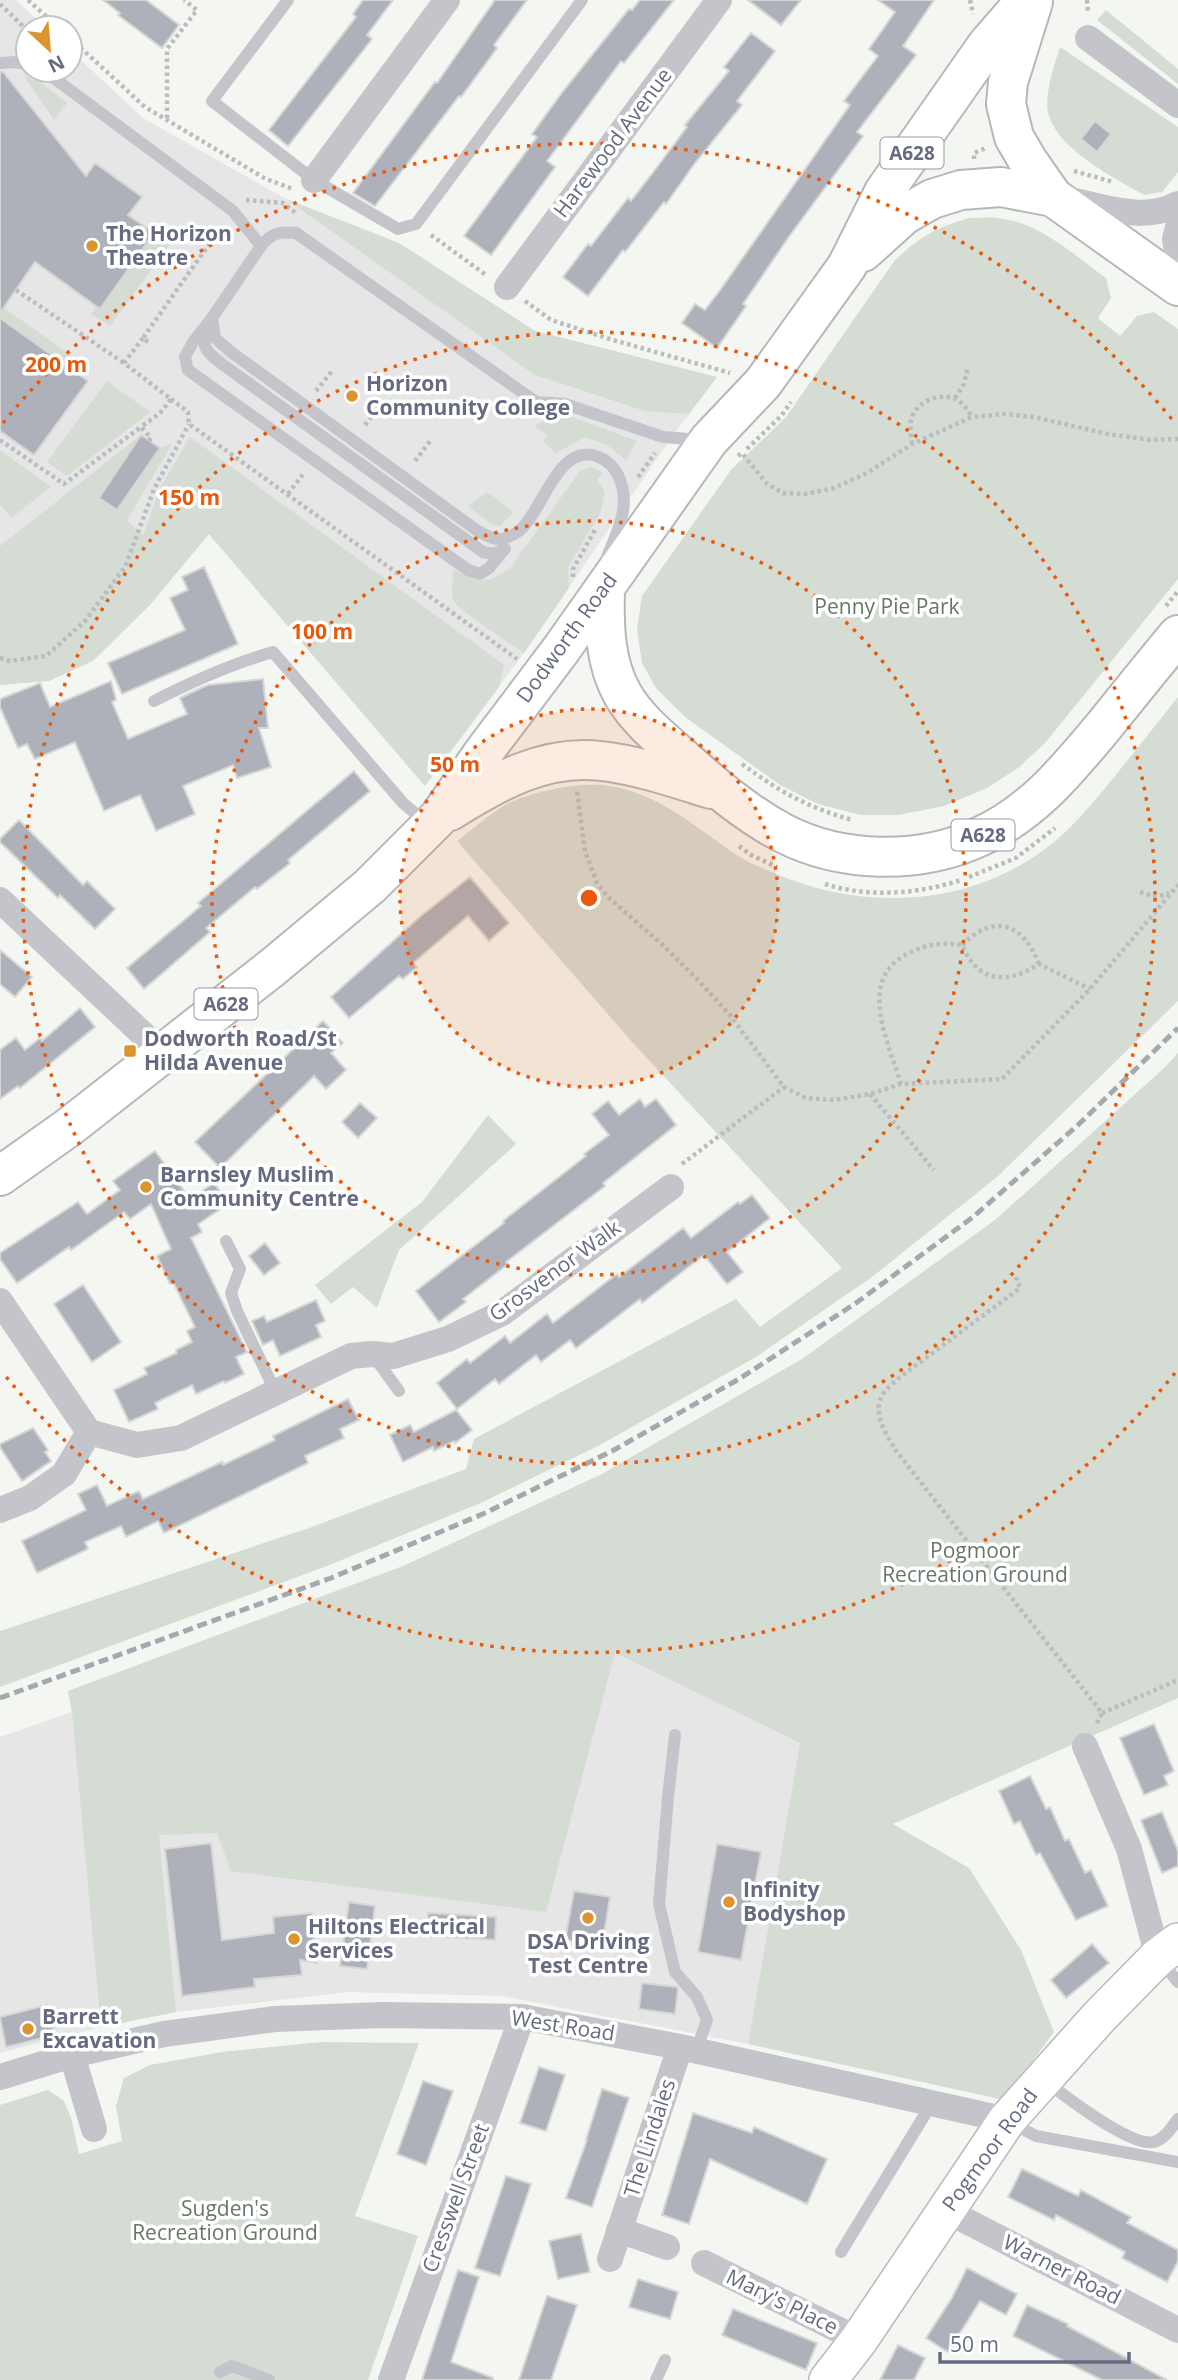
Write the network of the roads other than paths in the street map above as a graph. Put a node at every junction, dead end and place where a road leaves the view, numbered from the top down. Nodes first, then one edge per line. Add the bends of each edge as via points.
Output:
1 (288, 0) edge
2 (447, 0) edge
3 (582, 0) edge
4 (719, 0) edge
5 (1026, 0) edge
6 (1033, 0) edge
7 (983, 21) edge
8 (1088, 38) dead end
9 (62, 84) edge
10 (1178, 105) edge
11 (314, 180) junction
12 (1060, 180) junction
13 (1178, 204) edge
14 (1178, 227) edge
15 (261, 246) junction
16 (1178, 259) edge
17 (848, 266) junction
18 (1178, 286) edge
19 (507, 287) road end
20 (212, 318) junction
21 (727, 452) junction
22 (520, 530) junction
23 (503, 551) junction
24 (595, 585) junction
25 (1170, 623) edge
26 (154, 701) dead end
27 (727, 775) junction
28 (435, 822) junction
29 (0, 900) edge
30 (163, 1053) junction
31 (0, 1176) edge
32 (671, 1186) road end
33 (226, 1241) dead end
34 (0, 1301) edge
35 (372, 1354) junction
36 (275, 1391) junction
37 (399, 1391) dead end
38 (89, 1432) junction
39 (0, 1510) edge
40 (676, 1735) dead end
41 (1085, 1746) road end
42 (1171, 1961) edge
43 (522, 2017) junction
44 (688, 2049) junction
45 (72, 2055) junction
46 (0, 2077) edge
47 (1042, 2079) junction
48 (932, 2103) junction
49 (1178, 2119) edge
50 (1007, 2120) junction
51 (94, 2129) dead end
52 (1178, 2162) edge
53 (946, 2210) junction
54 (620, 2230) junction
55 (667, 2247) dead end
56 (841, 2252) dead end
57 (610, 2259) dead end
58 (704, 2263) dead end
59 (1178, 2330) edge
60 (859, 2340) junction
61 (665, 2360) dead end
62 (220, 2372) dead end
63 (269, 2380) edge
64 (391, 2380) edge
65 (656, 2380) edge
66 (828, 2380) edge

1 - 11 lane via 212,101
2 - 11 street
3 - 11 lane via 416,224 398,229
4 - 19 street, Harewood Avenue
5 - 7 highway, Dodworth Road / A628
6 - 12 highway, A628 via 1008,82 1006,104 1014,137 1028,161
7 - 17 highway, Dodworth Road / A628 via 884,192
8 - 10 street
9 - 15 lane via 233,211
12 - 13 street via 1138,214
12 - 17 highway, A628 via 961,190 932,199 904,215
12 - 18 highway, A628
14 - 16 street
15 - 20 lane
15 - 21 lane via 281,231 296,233 536,402 565,404 663,437
17 - 21 highway, Dodworth Road / A628 via 762,383
20 - 22 lane via 215,338 231,352 475,529 493,540
20 - 23 lane via 203,340 205,350 222,364 483,552
20 - 23 lane via 185,358 188,370 468,570 480,573
21 - 24 highway, Dodworth Road / A628
22 - 23 lane
22 - 24 lane via 572,459 583,454 604,460 614,468 625,497 622,519
24 - 27 highway, A628 via 608,656 623,694 637,714
24 - 28 highway, Dodworth Road / A628
25 - 27 highway, A628 via 1067,771 1040,799 1001,826 957,846 909,855 836,851 783,833
26 - 28 lane via 240,661 273,652 403,803
27 - 28 highway, A628 via 572,760 506,778
28 - 30 highway, Dodworth Road / A628 via 370,886
29 - 30 street
30 - 31 highway, Dodworth Road / A628
32 - 35 street, Grosvenor Walk via 502,1313 449,1339 393,1356
33 - 36 lane via 240,1269 231,1293
34 - 38 street
35 - 36 street, Grosvenor Walk via 351,1356
35 - 37 lane
36 - 38 street, Grosvenor Walk via 181,1438 137,1445
38 - 39 street via 64,1474 30,1498
40 - 44 lane via 659,1904 675,1972 697,1997 707,2020
41 - 42 street
42 - 47 street, Pogmoor Road
43 - 44 street, West Road
43 - 45 street, West Road via 382,2015 275,2020 164,2034
43 - 64 street, Cresswell Street
44 - 48 street, West Road
44 - 54 street, The Lindales
45 - 46 street, West Road
45 - 51 street
47 - 49 lane via 1100,2122 1146,2142 1162,2138
47 - 50 street, Pogmoor Road
48 - 50 street, West Road
48 - 56 lane
50 - 52 lane via 1036,2136
50 - 53 street, Pogmoor Road
53 - 59 street, Warner Road
53 - 60 street, Pogmoor Road
54 - 55 street
54 - 57 street, The Lindales
58 - 60 street, Mary's Place
60 - 66 street, Pogmoor Road
61 - 65 lane
62 - 63 lane via 232,2366

